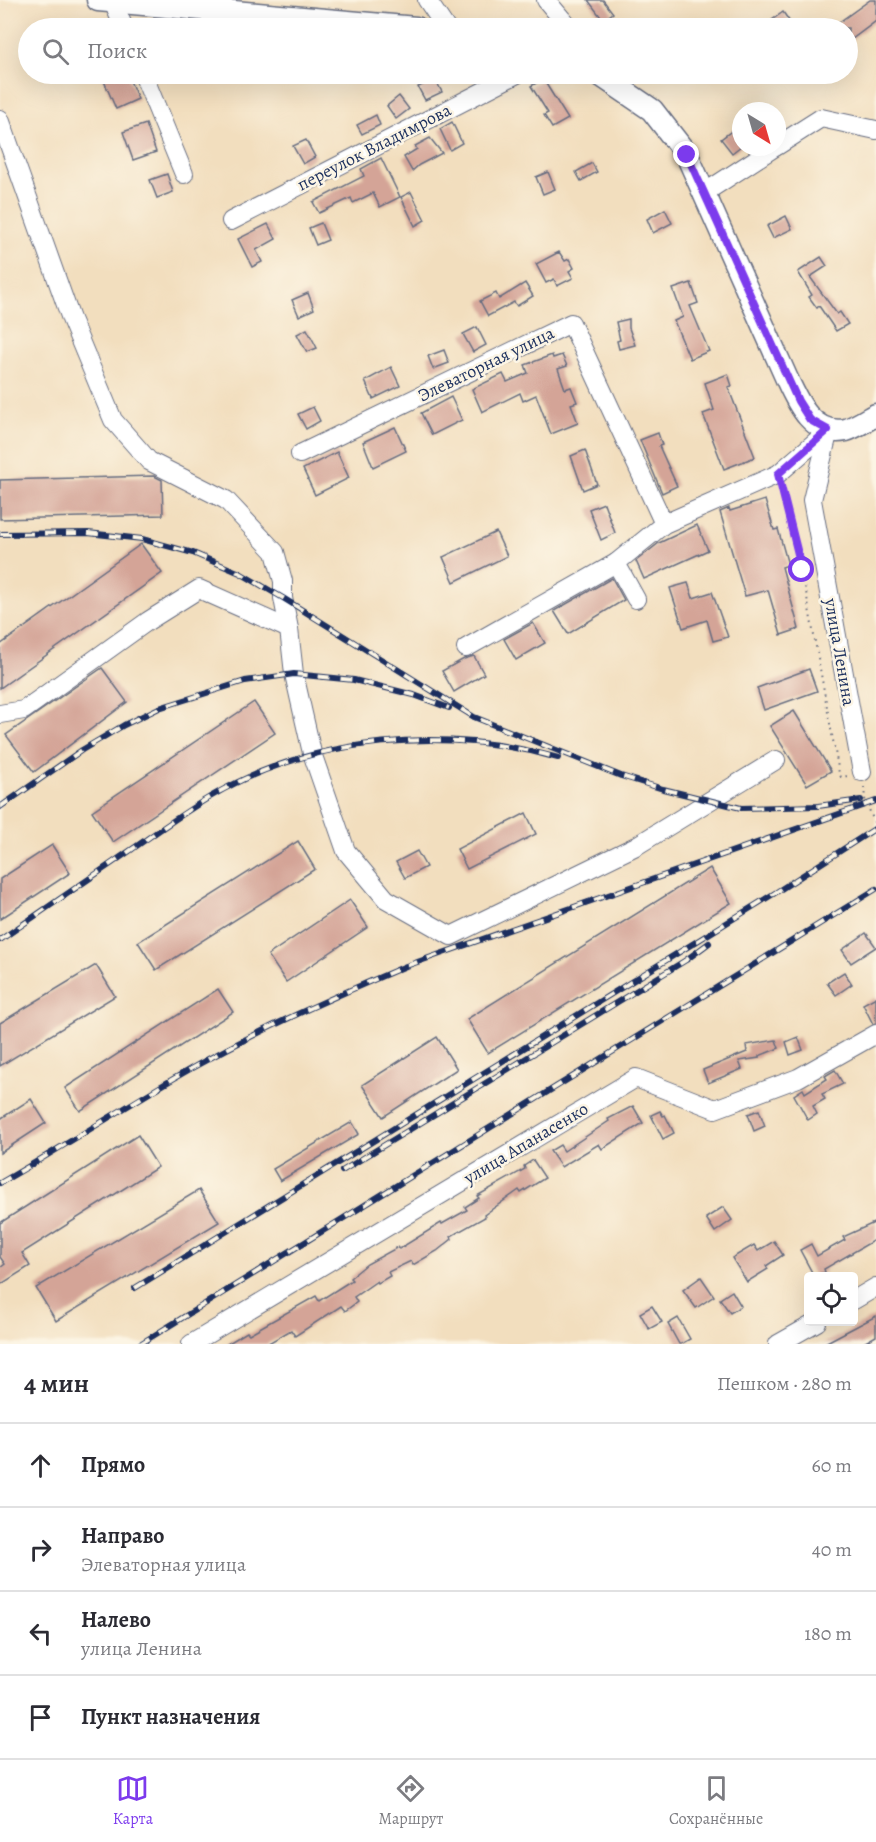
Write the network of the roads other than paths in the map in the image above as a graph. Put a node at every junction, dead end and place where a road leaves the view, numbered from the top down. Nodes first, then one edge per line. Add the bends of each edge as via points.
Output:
1 (427, 0) edge
2 (546, 0) edge
3 (105, 1) edge
4 (245, 7) edge
5 (117, 18) edge
6 (335, 18) edge
7 (439, 18) edge
8 (561, 18) edge
9 (147, 84) edge
10 (498, 84) edge
11 (614, 84) edge
12 (0, 119) edge
13 (876, 130) edge
14 (786, 140) edge
15 (761, 156) edge
16 (184, 174) dead end
17 (704, 193) junction
18 (231, 221) dead end
19 (876, 415) edge
20 (828, 430) junction
21 (300, 454) dead end
22 (663, 524) junction
23 (616, 563) junction
24 (636, 599) dead end
25 (289, 629) junction
26 (466, 648) dead end
27 (0, 714) edge
28 (776, 760) dead end
29 (862, 772) road end
30 (876, 1034) edge
31 (876, 1287) edge
32 (858, 1298) edge
33 (810, 1326) edge
34 (781, 1343) edge
35 (191, 1344) edge

1 - 7 street
2 - 8 street
3 - 4 main road
3 - 5 street
4 - 6 main road
9 - 16 street
10 - 18 street, переулок Владимрова
11 - 17 main road via 652,110 687,155
12 - 25 street via 71,319 113,420 149,461 226,500 275,552
13 - 14 street via 821,118
15 - 17 street
17 - 20 main road via 798,401 810,420
19 - 20 main road via 846,430
20 - 22 street via 778,474
20 - 29 street, улица Ленина via 813,500
21 - 22 street, Элеваторная улица via 571,323
22 - 23 street
23 - 24 street
23 - 26 street
25 - 27 street via 199,589 24,710
25 - 28 street via 294,674 312,753 346,851 386,898 451,936 636,846
30 - 35 street, улица Апанасенко via 798,1078 716,1108 636,1078
31 - 32 street
33 - 34 street

